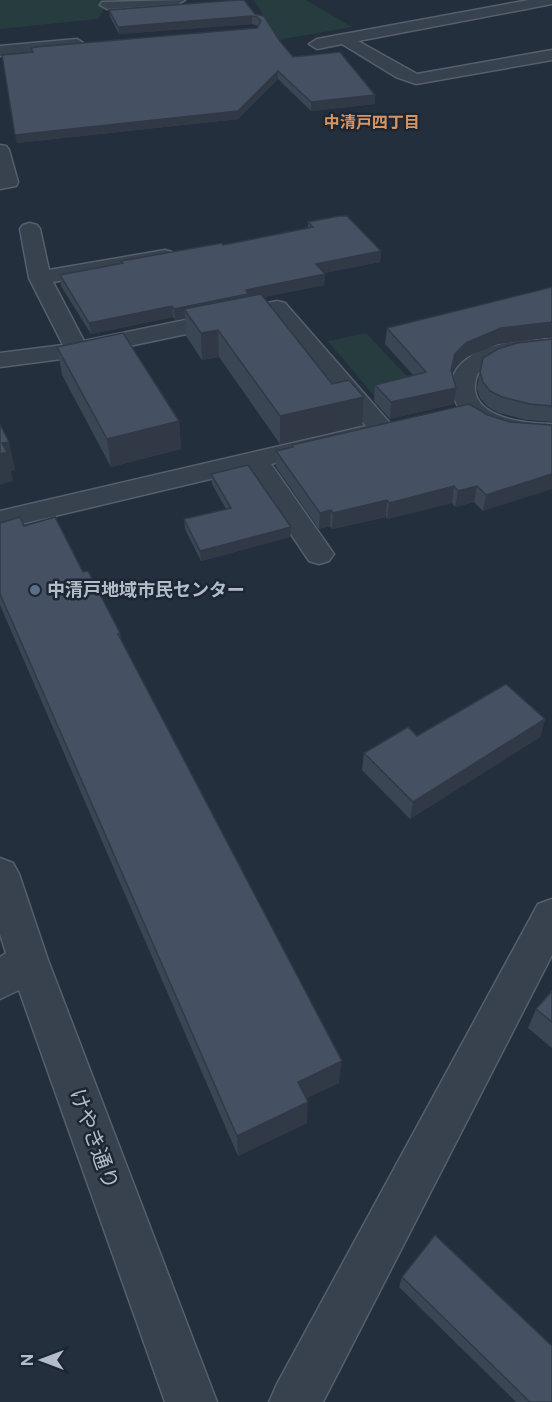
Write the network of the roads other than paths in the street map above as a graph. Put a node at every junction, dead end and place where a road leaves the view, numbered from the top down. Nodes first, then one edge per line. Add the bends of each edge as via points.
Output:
1 (178, 0) edge
2 (552, 0) edge
3 (464, 4) dead end
4 (107, 6) dead end
5 (481, 13) junction
6 (345, 39) junction
7 (90, 42) edge
8 (317, 44) dead end
9 (0, 51) edge
10 (552, 55) edge
11 (0, 150) edge
12 (0, 183) edge
13 (30, 229) dead end
14 (190, 251) edge
15 (40, 278) junction
16 (552, 345) edge
17 (77, 350) junction
18 (0, 360) edge
19 (552, 432) edge
20 (255, 460) junction
21 (0, 520) edge
22 (319, 554) dead end
23 (0, 874) edge
24 (552, 916) edge
25 (14, 970) edge
26 (190, 1402) edge
27 (295, 1402) edge

1 - 4 street
2 - 5 street
3 - 5 street
5 - 6 street
6 - 8 street
6 - 10 street via 416,79
7 - 9 street
11 - 12 street via 9,182
13 - 15 street
14 - 15 street
15 - 17 street
16 - 19 street via 491,356 470,368 463,381 460,412 532,433
17 - 18 street
17 - 20 street via 277,308 394,428
20 - 21 street
20 - 22 street
23 - 25 street, けやき通り
24 - 27 street
25 - 26 street, けやき通り

